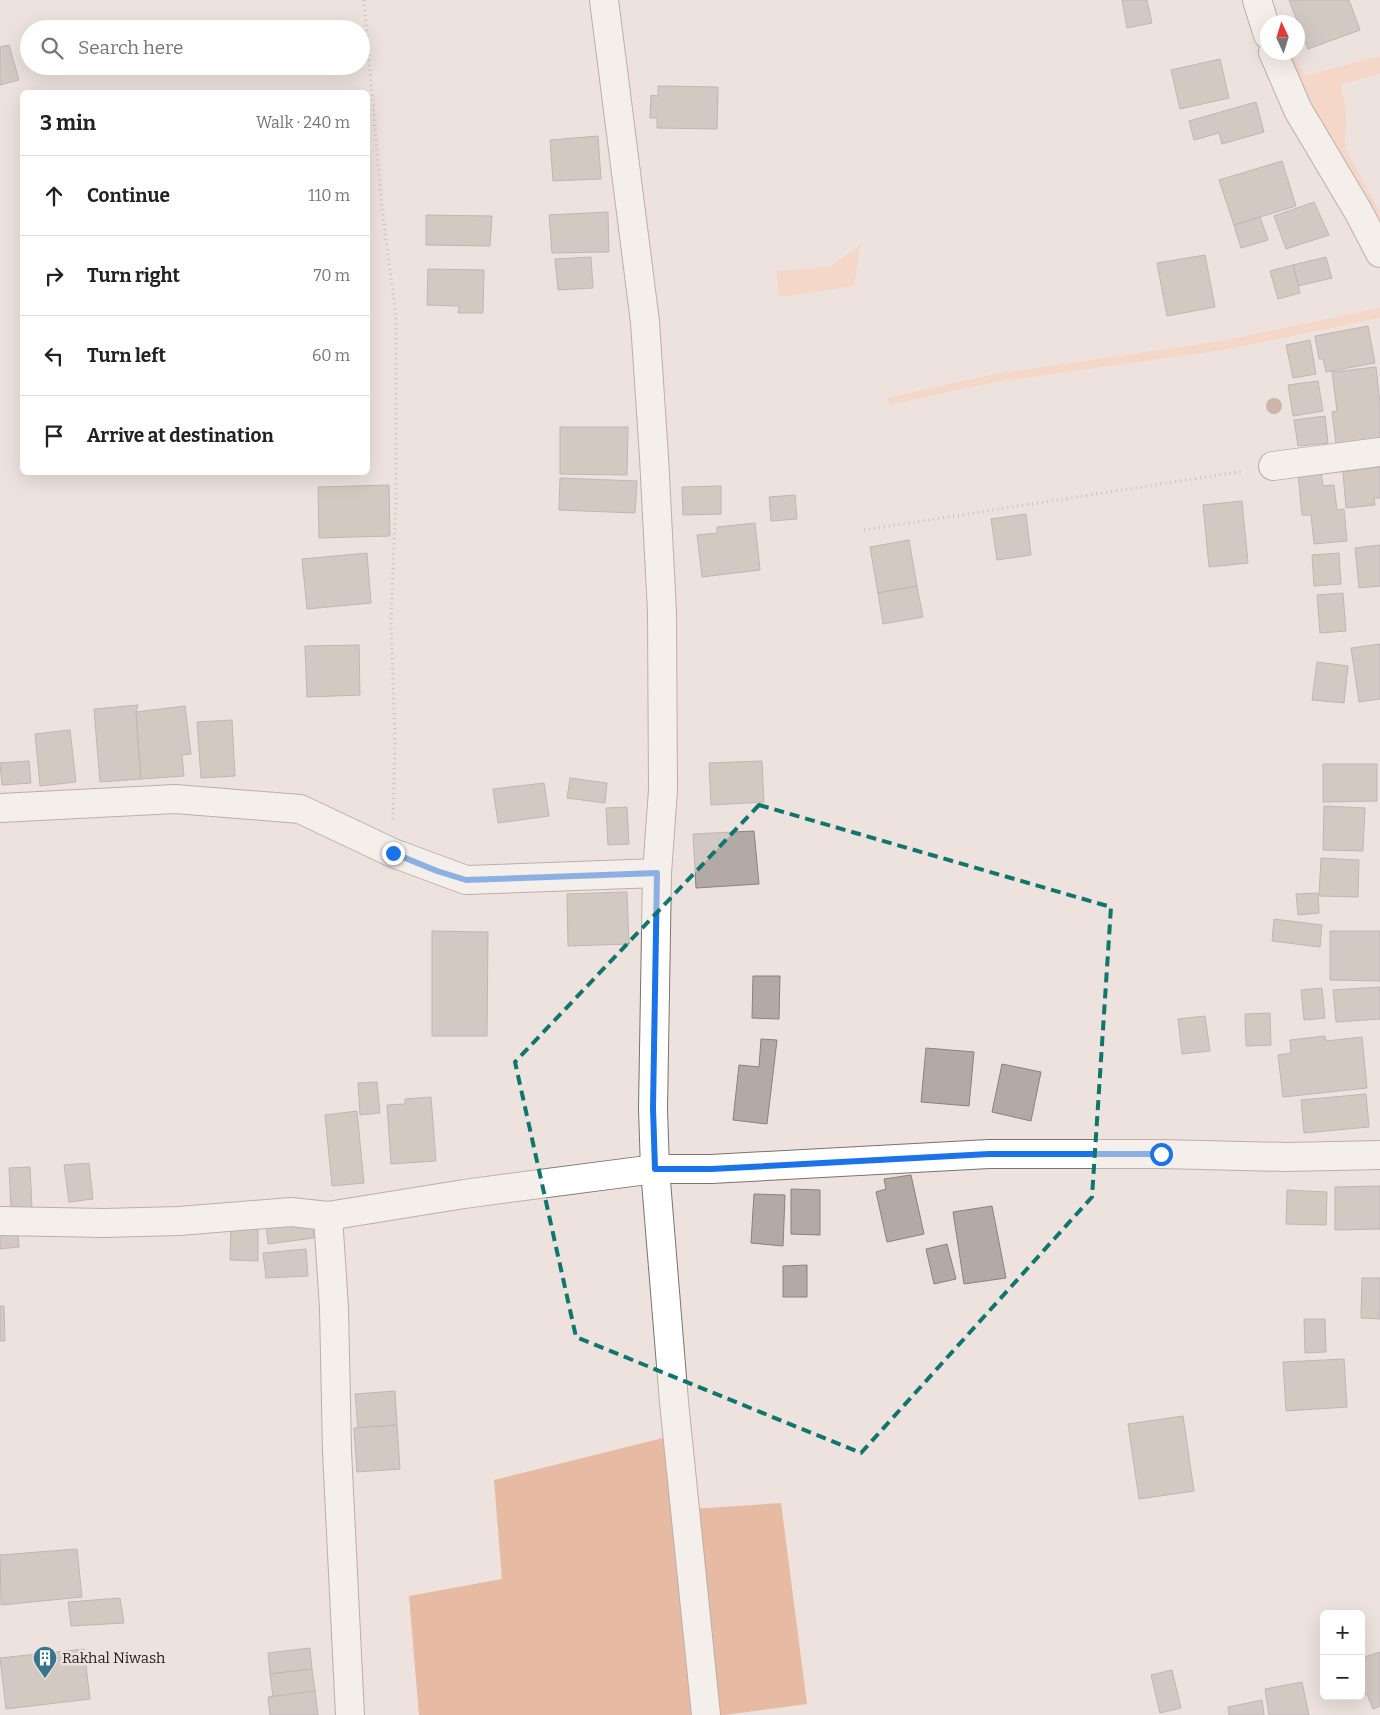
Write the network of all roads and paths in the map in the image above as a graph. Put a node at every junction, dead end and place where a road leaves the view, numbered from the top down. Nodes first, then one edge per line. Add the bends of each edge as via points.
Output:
1 (364, 0) edge
2 (604, 0) edge
3 (1257, 0) edge
4 (1262, 15) edge
5 (366, 20) edge
6 (1276, 60) edge
7 (370, 70) edge
8 (1380, 253) edge
9 (1380, 452) edge
10 (1273, 466) joint
11 (864, 530) dead end
12 (0, 808) edge
13 (393, 853) junction
14 (657, 873) junction
15 (1380, 1155) edge
16 (655, 1169) junction
17 (328, 1216) junction
18 (0, 1221) edge
19 (350, 1715) edge
20 (706, 1715) edge

1 - 5 path
2 - 14 street via 645,322 654,457 662,612 663,761
3 - 4 street
6 - 8 street via 1298,110
7 - 13 path via 382,209 396,316 396,491 391,621 395,737
9 - 10 street
10 - 11 path
12 - 13 street via 176,799 300,809
13 - 14 street via 466,880
14 - 16 street
15 - 16 street via 989,1154 721,1169
16 - 17 street
16 - 20 street via 674,1402
17 - 18 street via 291,1212 179,1221
17 - 19 street

